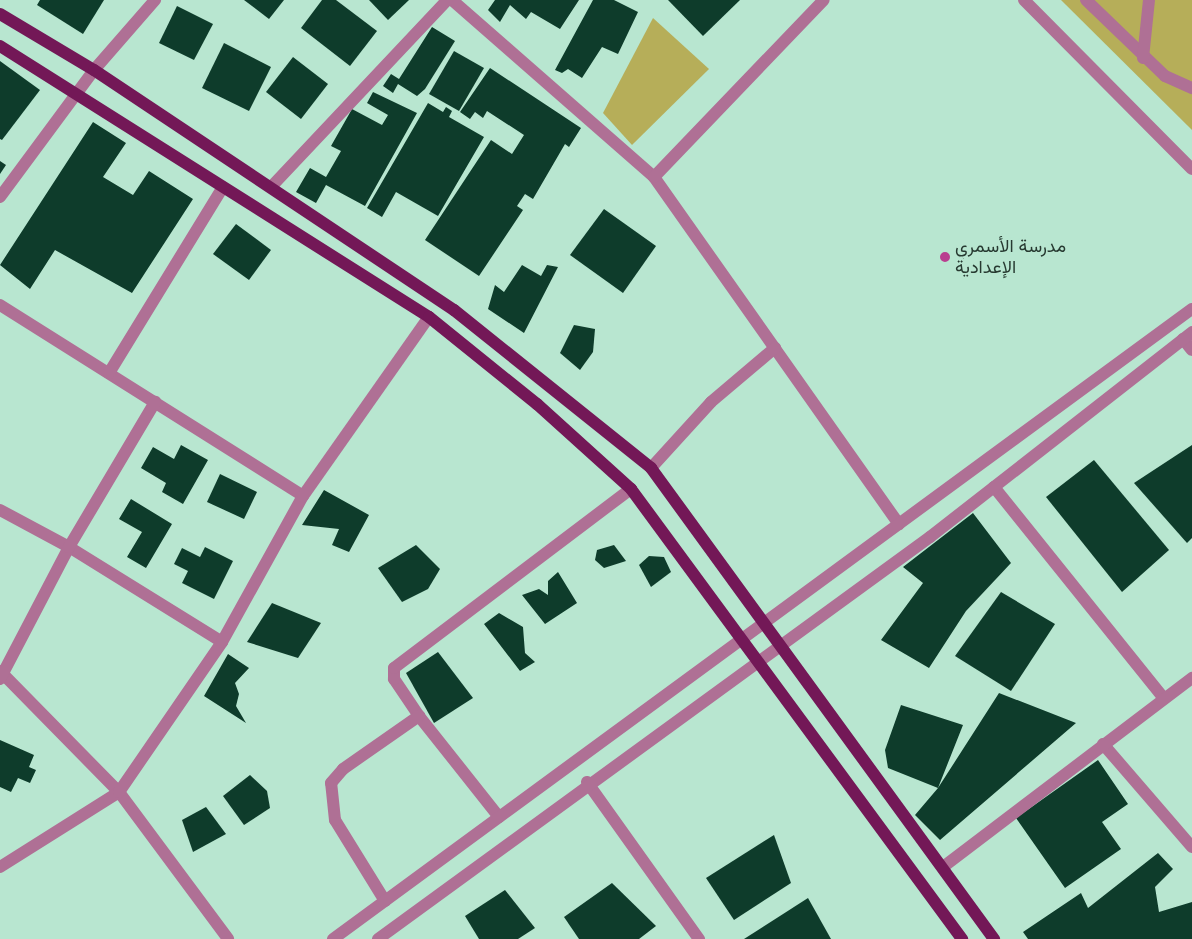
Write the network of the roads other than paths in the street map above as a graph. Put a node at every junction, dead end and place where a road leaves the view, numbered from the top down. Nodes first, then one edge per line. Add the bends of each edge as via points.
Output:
1 (155, 0) edge
2 (447, 0) edge
3 (452, 0) edge
4 (824, 0) edge
5 (1024, 0) edge
6 (1086, 0) edge
7 (1149, 0) edge
8 (0, 14) edge
9 (0, 46) edge
10 (1143, 58) junction
11 (94, 70) junction
12 (1192, 88) edge
13 (76, 93) junction
14 (1192, 169) edge
15 (654, 177) junction
16 (272, 186) junction
17 (224, 188) junction
18 (0, 197) edge
19 (0, 304) edge
20 (1192, 309) edge
21 (429, 317) junction
22 (1187, 335) edge
23 (775, 348) junction
24 (1192, 350) edge
25 (108, 373) junction
26 (155, 402) junction
27 (651, 468) junction
28 (994, 488) junction
29 (631, 489) junction
30 (303, 496) junction
31 (0, 510) edge
32 (899, 524) junction
33 (69, 547) junction
34 (764, 623) junction
35 (741, 641) junction
36 (222, 642) junction
37 (781, 646) junction
38 (758, 664) junction
39 (1, 674) edge
40 (1192, 678) edge
41 (1163, 696) junction
42 (419, 716) junction
43 (1103, 744) junction
44 (588, 782) junction
45 (119, 792) junction
46 (500, 817) junction
47 (1192, 847) edge
48 (943, 867) junction
49 (0, 868) edge
50 (385, 901) junction
51 (228, 939) edge
52 (333, 939) edge
53 (378, 939) edge
54 (699, 939) edge
55 (962, 939) edge
56 (994, 939) edge

1 - 11 street
2 - 16 street
3 - 15 street
4 - 15 street
5 - 14 street
6 - 10 street
7 - 10 street
8 - 11 main road
9 - 13 main road
10 - 12 street via 1165,76
11 - 13 street
11 - 16 main road
13 - 17 main road
13 - 18 street
15 - 23 street
16 - 27 main road via 454,310
17 - 21 main road
17 - 25 street
19 - 25 street
20 - 32 street
21 - 29 main road via 537,404
21 - 30 street
22 - 24 street
22 - 28 street
23 - 27 street via 711,402
23 - 32 street
25 - 26 street
26 - 30 street
26 - 33 street
27 - 34 main road
28 - 37 street
28 - 41 street
29 - 35 main road
29 - 42 street via 394,668 394,679
30 - 36 street
31 - 33 street
32 - 34 street
33 - 36 street
33 - 39 street
34 - 35 street
34 - 37 main road
35 - 38 main road
35 - 46 street
36 - 45 street
37 - 38 street
37 - 48 main road
38 - 44 street
38 - 55 main road
39 - 45 street
40 - 41 street
41 - 43 street
42 - 46 street
42 - 50 street via 343,769 332,783 336,820
43 - 47 street
43 - 48 street
44 - 53 street
44 - 54 street
45 - 49 street
45 - 51 street
46 - 50 street
48 - 56 main road
50 - 52 street

